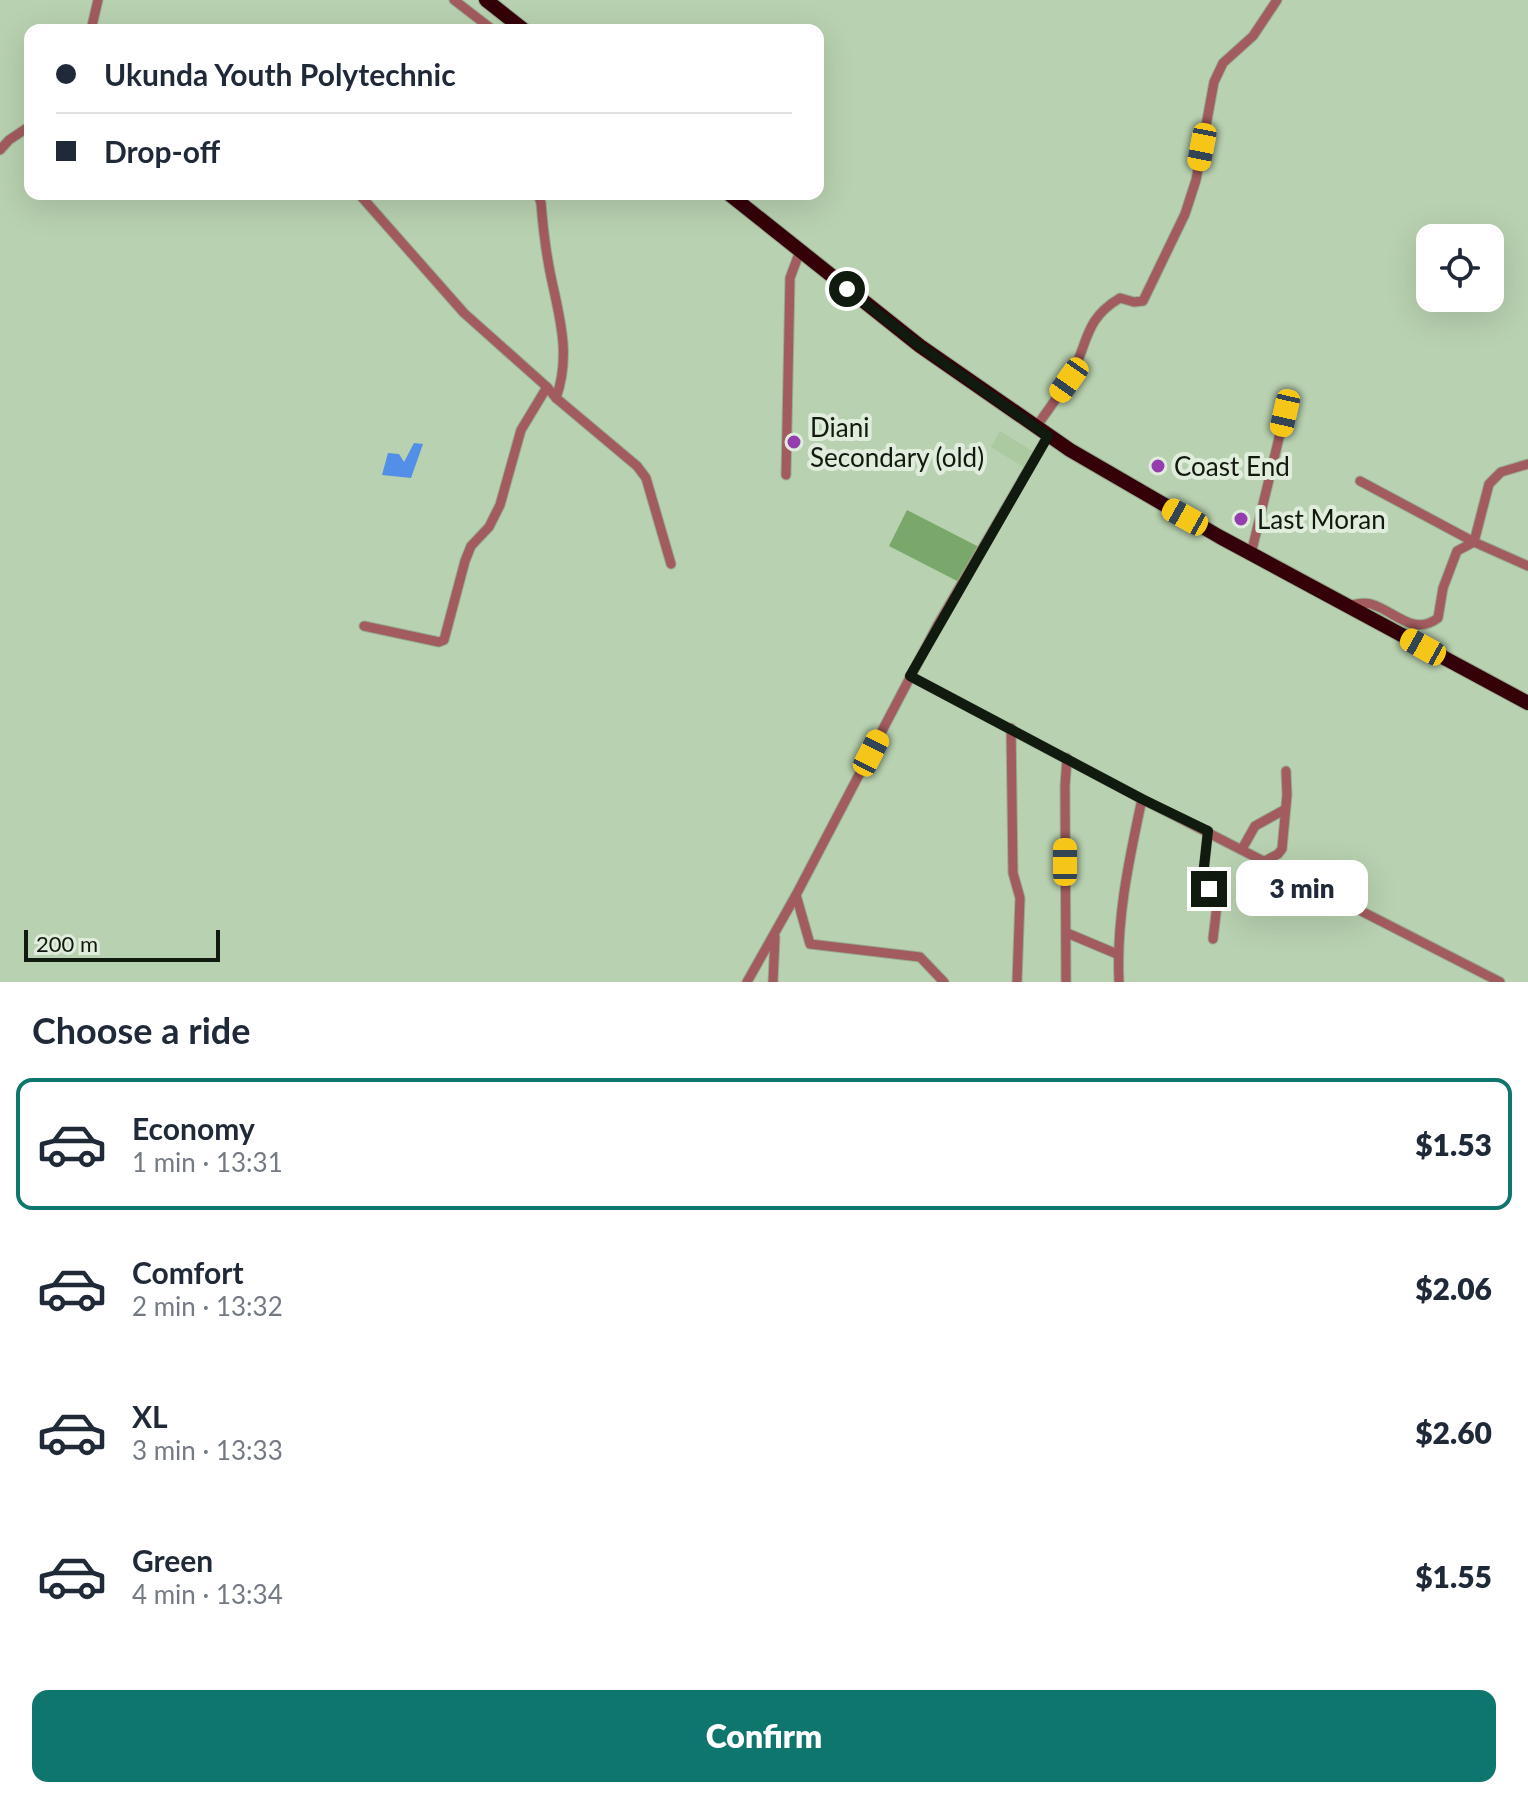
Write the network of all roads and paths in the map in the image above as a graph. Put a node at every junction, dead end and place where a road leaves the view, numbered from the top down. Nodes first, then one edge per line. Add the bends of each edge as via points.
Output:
1 (98, 0) edge
2 (454, 0) edge
3 (486, 0) edge
4 (1277, 0) edge
5 (92, 24) edge
6 (485, 24) edge
7 (516, 24) edge
8 (24, 130) edge
9 (0, 150) edge
10 (364, 200) edge
11 (540, 200) edge
12 (736, 200) edge
13 (800, 251) junction
14 (547, 387) junction
15 (556, 398) junction
16 (1285, 413) dead end
17 (1042, 432) junction
18 (1528, 464) edge
19 (786, 475) dead end
20 (1360, 481) dead end
21 (1474, 542) junction
22 (1251, 554) junction
23 (671, 564) dead end
24 (1528, 566) edge
25 (1347, 606) junction
26 (364, 626) dead end
27 (910, 676) junction
28 (1528, 703) edge
29 (1011, 728) junction
30 (1067, 758) junction
31 (1286, 771) dead end
32 (1142, 799) junction
33 (1284, 810) junction
34 (1208, 831) junction
35 (1242, 849) junction
36 (1265, 861) junction
37 (796, 895) junction
38 (1067, 933) junction
39 (775, 934) junction
40 (1213, 939) dead end
41 (1117, 954) junction
42 (747, 982) edge
43 (773, 982) edge
44 (944, 982) edge
45 (1017, 982) edge
46 (1066, 982) edge
47 (1119, 982) edge
48 (1500, 982) edge

1 - 5 street
2 - 6 street
3 - 7 highway
4 - 17 street via 1253,36 1223,63 1214,82 1185,214 1143,301 1120,298 1096,318
8 - 9 street
10 - 14 street via 464,313
11 - 15 street via 566,360
12 - 13 highway
13 - 17 highway via 920,346
13 - 19 street via 790,278
14 - 15 street
14 - 26 street via 521,430 500,505 471,546 444,640
15 - 23 street via 646,478
16 - 22 street
17 - 22 highway
17 - 27 street
18 - 21 street via 1501,472 1489,484
20 - 21 street
21 - 24 street
21 - 25 street via 1457,551 1438,618 1429,625 1412,626 1372,604
22 - 25 highway
25 - 28 highway
27 - 29 street
27 - 37 street
29 - 30 street
29 - 45 street via 1013,873 1020,898
30 - 32 street
30 - 38 street
31 - 33 street
32 - 34 street
32 - 41 street via 1122,895
33 - 35 street via 1255,826
33 - 36 street via 1282,849
34 - 35 street
34 - 40 street via 1202,885 1218,896
35 - 36 street
36 - 48 street
37 - 39 street
37 - 44 street via 810,944 920,957
38 - 41 street
38 - 46 street
39 - 42 street
39 - 43 street
41 - 47 street

